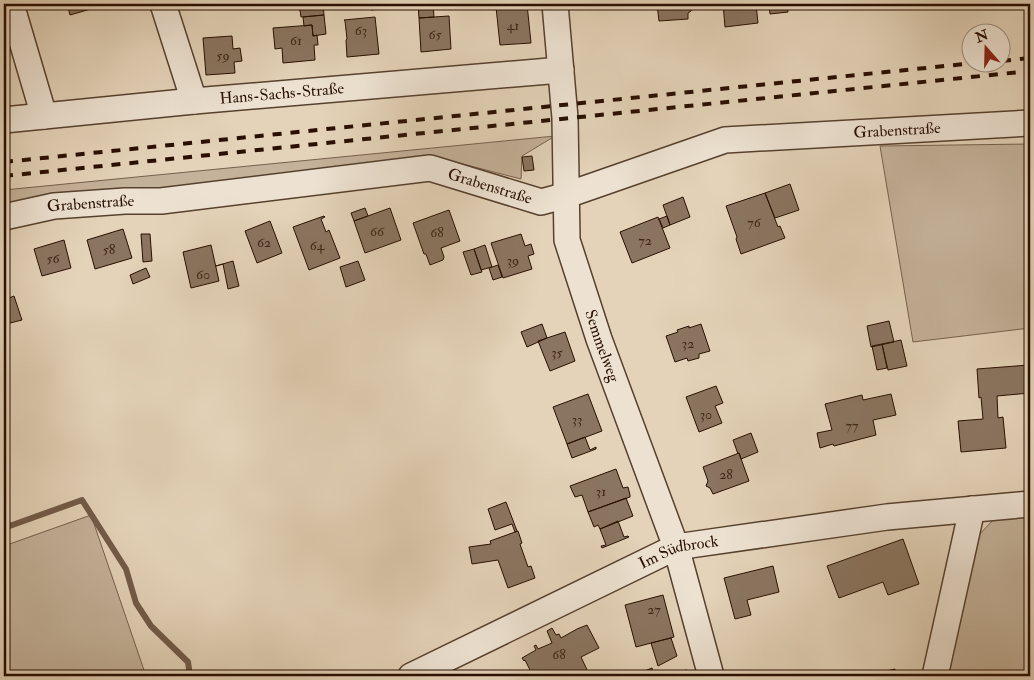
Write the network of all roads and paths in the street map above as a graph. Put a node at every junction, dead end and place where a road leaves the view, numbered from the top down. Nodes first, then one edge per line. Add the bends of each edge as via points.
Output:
1 (11, 4) edge
2 (163, 4) edge
3 (555, 4) edge
4 (561, 70) junction
5 (194, 101) junction
6 (44, 116) junction
7 (4, 120) edge
8 (1030, 123) edge
9 (567, 195) junction
10 (4, 217) edge
11 (1030, 504) edge
12 (972, 509) junction
13 (676, 547) junction
14 (411, 676) edge
15 (710, 676) edge
16 (934, 676) edge

1 - 6 street
2 - 5 street
3 - 4 street, Semmelweg
4 - 5 street, Hans-Sachs-Straße
4 - 9 street, Semmelweg
5 - 6 street, Hans-Sachs-Straße
6 - 7 street, Hans-Sachs-Straße
8 - 9 street, Grabenstraße via 725,140
9 - 10 street, Grabenstraße via 541,202 430,168 161,201 54,206
9 - 13 street, Semmelweg via 567,240 599,339
11 - 12 street, Im Südbrock
12 - 13 street, Im Südbrock via 887,517
12 - 16 street
13 - 14 street, Im Südbrock
13 - 15 street, Semmelweg

